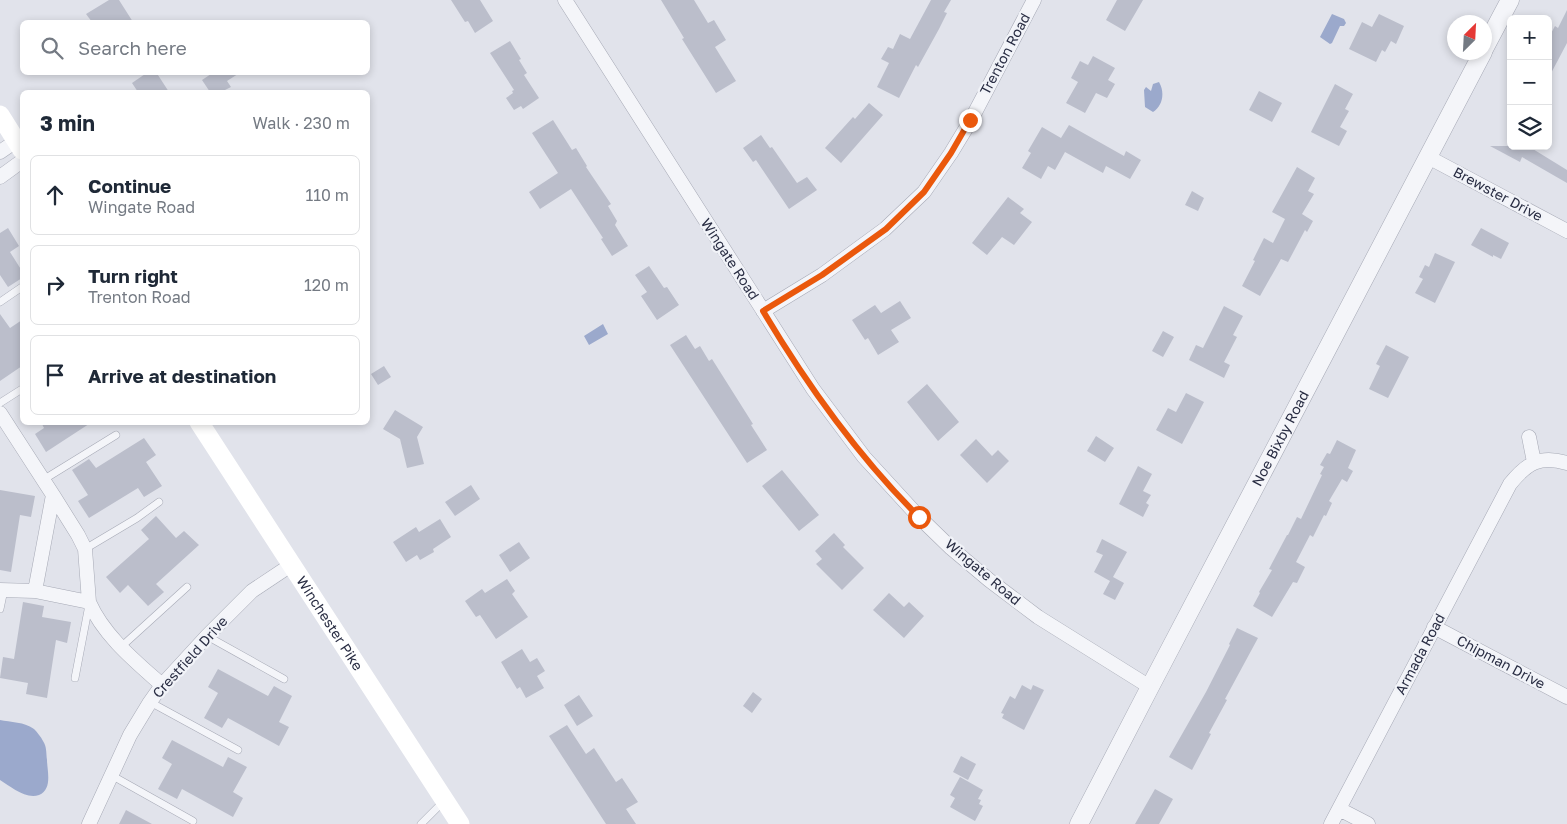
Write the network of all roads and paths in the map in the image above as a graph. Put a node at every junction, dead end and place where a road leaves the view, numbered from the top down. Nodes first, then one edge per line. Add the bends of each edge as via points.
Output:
1 (565, 0) edge
2 (1034, 0) edge
3 (1510, 0) edge
4 (1492, 34) edge
5 (1479, 60) edge
6 (0, 115) edge
7 (20, 145) edge
8 (0, 152) edge
9 (1428, 157) junction
10 (20, 162) edge
11 (0, 177) edge
12 (1567, 231) edge
13 (20, 288) edge
14 (0, 302) edge
15 (763, 311) junction
16 (20, 391) edge
17 (0, 403) edge
18 (0, 413) edge
19 (201, 425) edge
20 (116, 435) dead end
21 (1529, 437) dead end
22 (1534, 462) junction
23 (1567, 463) edge
24 (43, 480) junction
25 (53, 496) junction
26 (159, 502) dead end
27 (85, 549) junction
28 (291, 565) junction
29 (187, 587) dead end
30 (2, 590) edge
31 (35, 591) junction
32 (90, 602) junction
33 (0, 609) edge
34 (1434, 627) junction
35 (206, 636) junction
36 (121, 647) junction
37 (75, 678) dead end
38 (284, 680) dead end
39 (162, 685) junction
40 (1150, 687) junction
41 (1567, 697) edge
42 (150, 702) junction
43 (238, 750) dead end
44 (110, 775) junction
45 (444, 801) junction
46 (1339, 809) junction
47 (193, 821) dead end
48 (89, 824) edge
49 (421, 824) edge
50 (460, 824) edge
51 (1079, 824) edge
52 (1331, 824) edge
53 (1368, 824) edge

1 - 15 street, Wingate Road
2 - 15 street, Trenton Road via 970,120 924,192 886,229 822,275
3 - 4 street
5 - 9 street, Noe Bixby Road
6 - 7 main road
7 - 8 street
9 - 12 street, Brewster Drive
9 - 40 street, Noe Bixby Road
10 - 11 street
13 - 14 lane
15 - 40 street, Wingate Road via 813,389 864,457 919,517 989,580 1031,612
16 - 17 lane
18 - 24 street
19 - 28 main road, Winchester Pike
20 - 24 lane
21 - 22 street
22 - 23 street via 1550,459
22 - 34 street, Armada Road via 1520,471 1510,484
24 - 25 street
25 - 27 street
25 - 31 street
26 - 27 lane
27 - 32 street
28 - 35 street, Crestfield Drive via 252,591
28 - 45 main road, Winchester Pike
29 - 36 lane
30 - 31 street
30 - 33 lane
31 - 32 street
32 - 36 street
32 - 37 lane
34 - 41 street, Chipman Drive
34 - 46 street, Armada Road
35 - 38 lane
35 - 39 street, Crestfield Drive
36 - 39 street
39 - 42 street, Crestfield Drive
40 - 51 street, Noe Bixby Road
42 - 43 lane
42 - 44 street, Crestfield Drive
44 - 47 lane
44 - 48 street, Crestfield Drive
45 - 49 lane
45 - 50 main road, Winchester Pike
46 - 52 street, Armada Road
46 - 53 street

